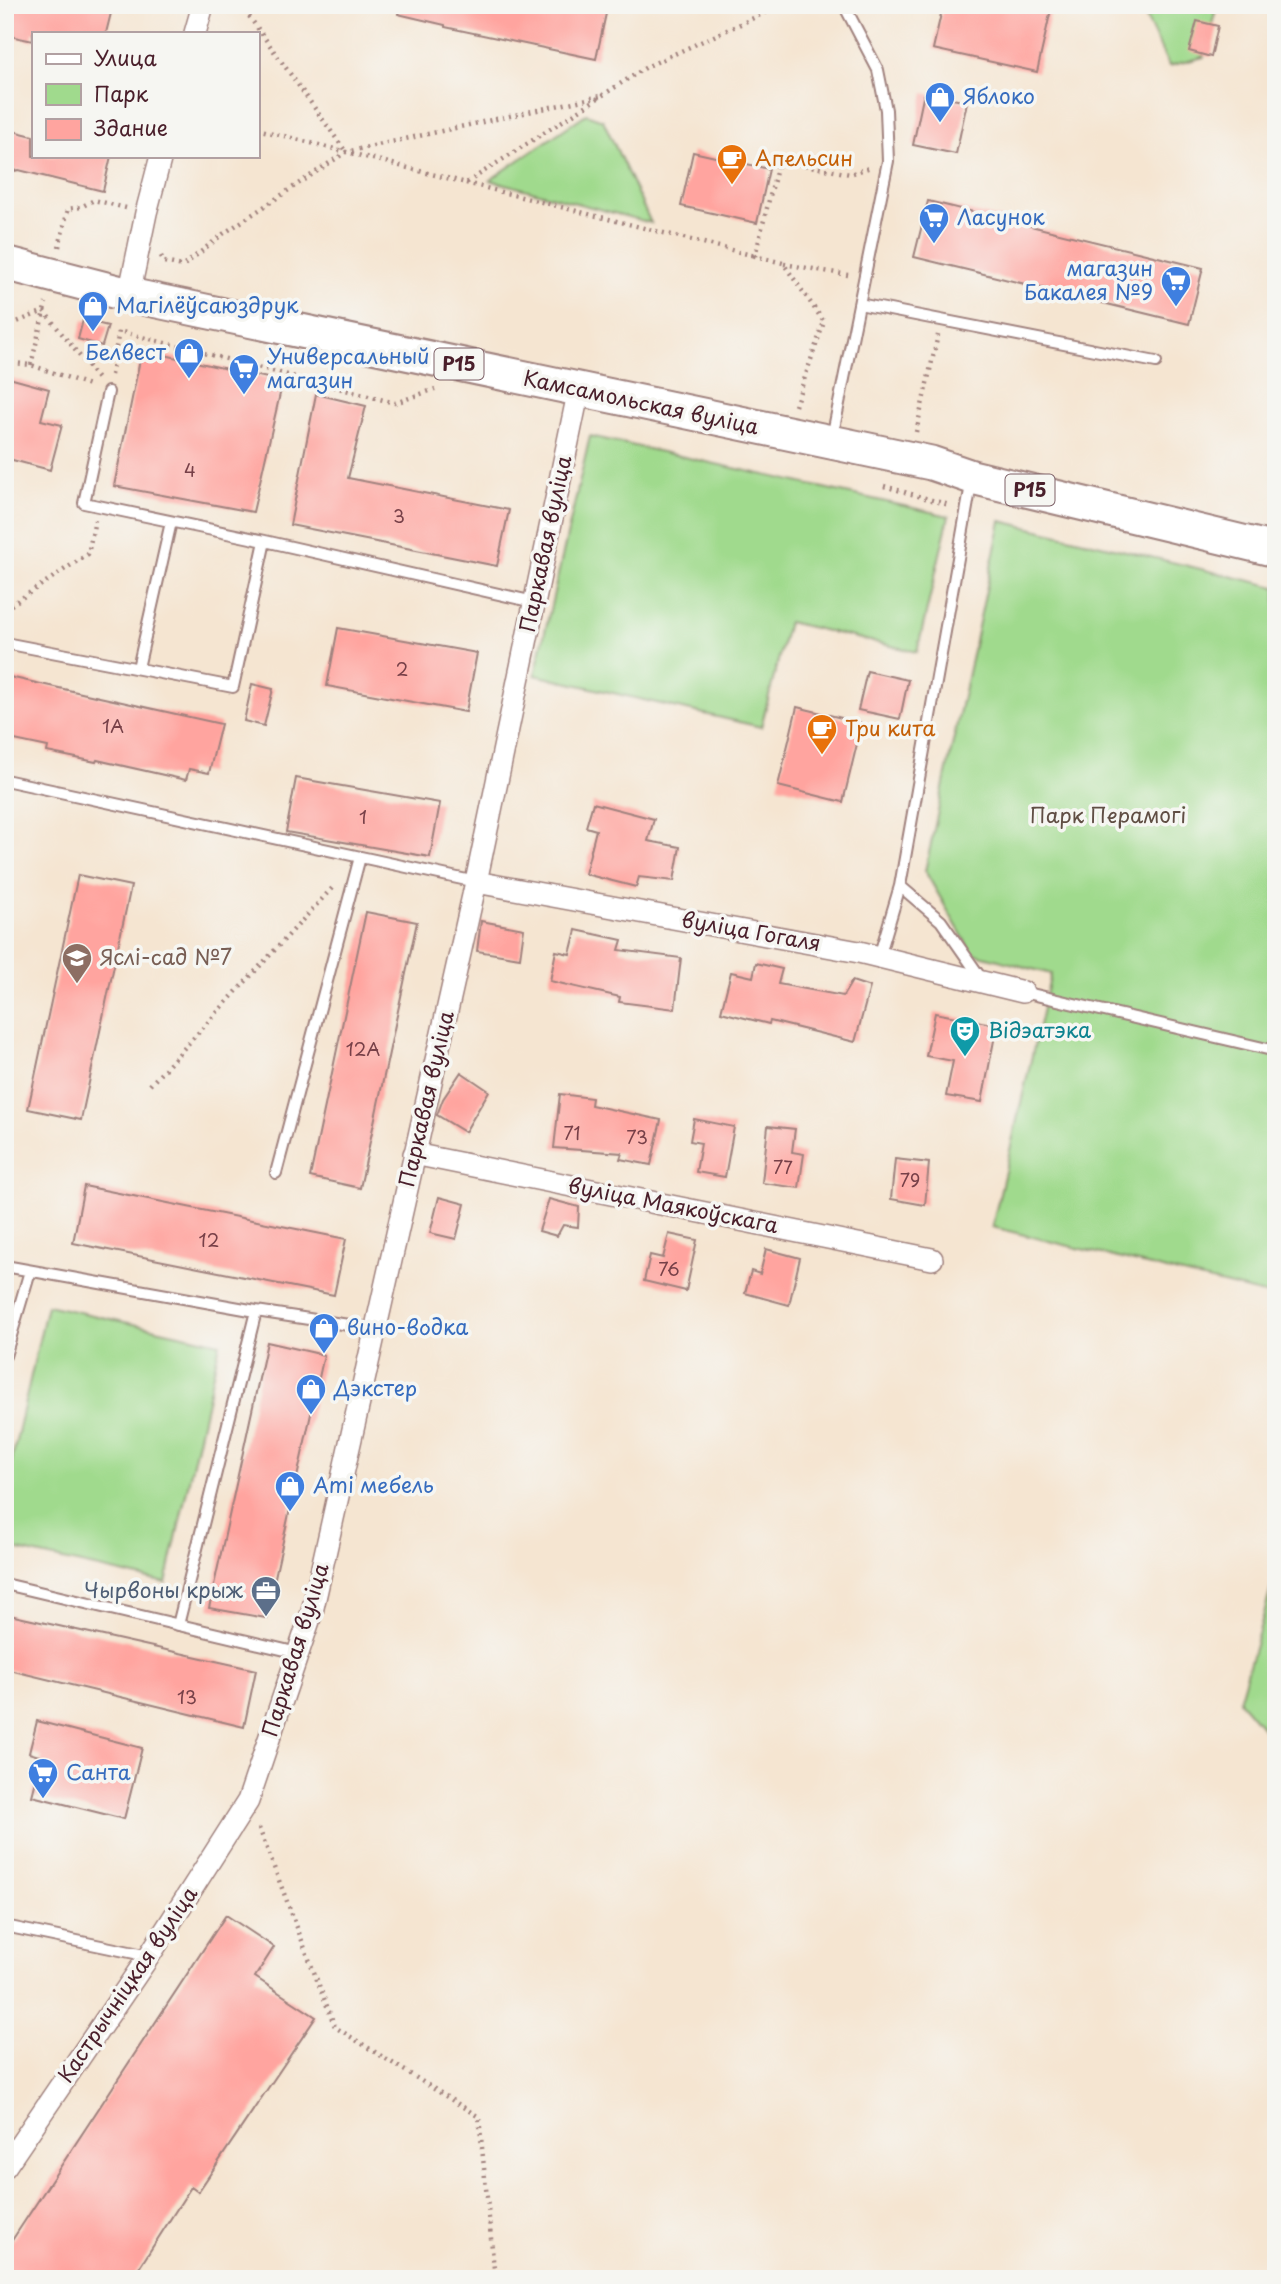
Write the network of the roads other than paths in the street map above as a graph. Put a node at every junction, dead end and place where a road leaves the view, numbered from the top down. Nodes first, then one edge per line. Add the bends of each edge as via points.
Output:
1 (203, 5) edge
2 (844, 5) edge
3 (195, 32) edge
4 (161, 158) edge
5 (5, 263) edge
6 (129, 295) junction
7 (859, 304) junction
8 (1156, 362) dead end
9 (579, 389) junction
10 (108, 392) road end
11 (831, 444) junction
12 (972, 477) junction
13 (171, 522) junction
14 (265, 541) junction
15 (1276, 550) edge
16 (534, 602) junction
17 (5, 642) edge
18 (138, 668) junction
19 (5, 780) edge
20 (360, 857) junction
21 (476, 882) junction
22 (900, 886) junction
23 (879, 957) junction
24 (984, 982) junction
25 (1023, 992) joint
26 (1276, 1051) edge
27 (414, 1154) junction
28 (276, 1173) dead end
29 (932, 1259) dead end
30 (5, 1266) edge
31 (30, 1271) junction
32 (256, 1311) junction
33 (375, 1329) junction
34 (5, 1356) edge
35 (5, 1584) edge
36 (178, 1625) junction
37 (298, 1653) junction
38 (248, 1801) joint
39 (5, 1926) edge
40 (149, 1956) junction
41 (5, 2167) edge

1 - 3 street
2 - 7 lane via 878,70 887,110 888,161
4 - 6 street
5 - 6 main road, Камсамольская вуліца / Р15
6 - 9 main road, Камсамольская вуліца / Р15
7 - 8 lane
7 - 11 lane
9 - 11 main road, Камсамольская вуліца / Р15
9 - 16 street, Паркавая вуліца
10 - 13 lane via 84,503
11 - 12 main road, Камсамольская вуліца / Р15 via 931,463
12 - 15 main road, Камсамольская вуліца / Р15
12 - 22 lane
13 - 14 lane
13 - 18 lane
14 - 16 lane
14 - 18 lane via 233,687
16 - 21 street, Паркавая вуліца
17 - 18 lane
19 - 20 lane
20 - 21 lane
20 - 28 lane
21 - 23 street, вуліца Гогаля
21 - 27 street, Паркавая вуліца
22 - 23 lane
22 - 24 lane via 941,921
23 - 24 street, вуліца Гогаля
24 - 25 street, вуліца Гогаля
25 - 26 lane
27 - 29 street, вуліца Маякоўскага
27 - 33 street, Паркавая вуліца
30 - 31 lane
31 - 32 lane
31 - 34 lane
32 - 33 lane
32 - 36 lane
33 - 37 street, Паркавая вуліца via 312,1612
35 - 36 lane
36 - 37 lane
37 - 38 street, Паркавая вуліца
38 - 40 street, Кастрычніцкая вуліца
39 - 40 lane
40 - 41 street, Кастрычніцкая вуліца

